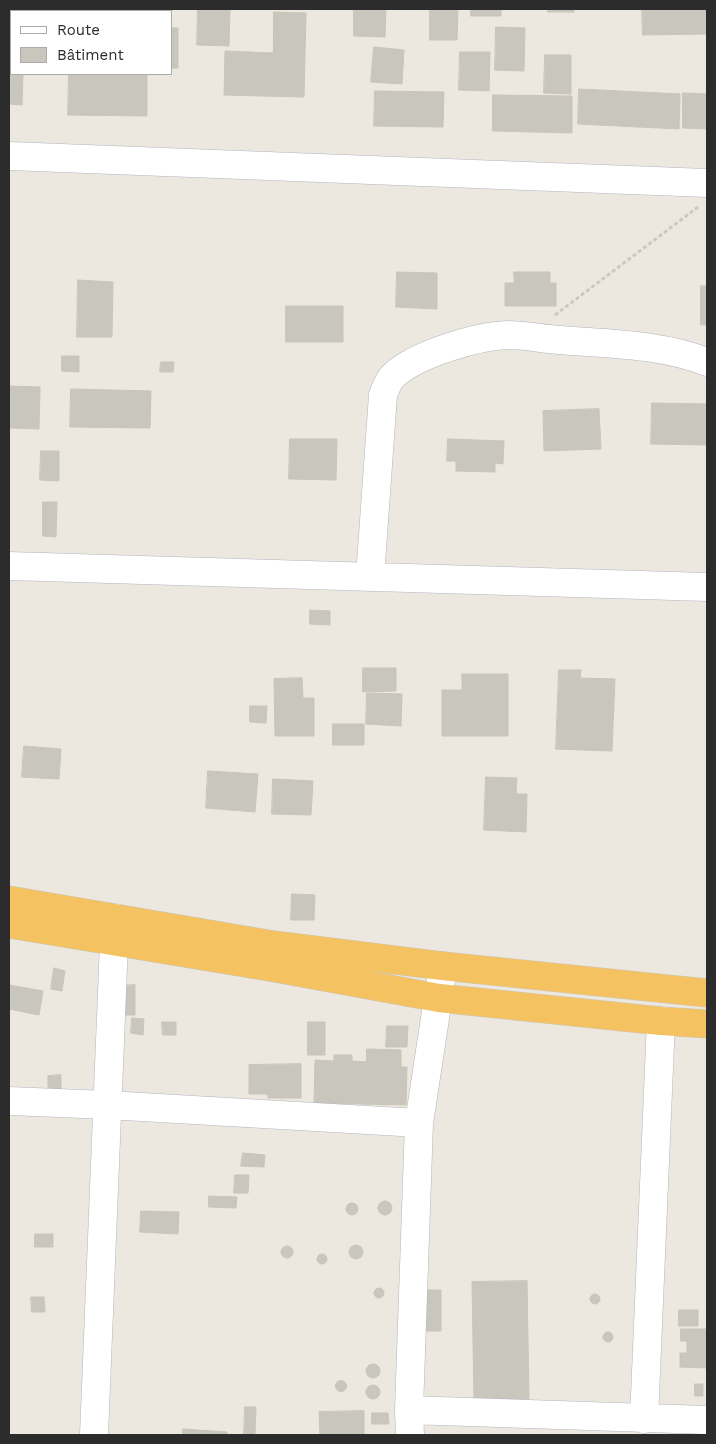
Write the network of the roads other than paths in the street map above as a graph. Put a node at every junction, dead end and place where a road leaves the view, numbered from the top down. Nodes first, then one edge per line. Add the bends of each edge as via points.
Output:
1 (9, 156) edge
2 (704, 194) edge
3 (707, 362) edge
4 (9, 566) edge
5 (370, 577) junction
6 (707, 587) edge
7 (9, 900) edge
8 (9, 924) edge
9 (114, 930) junction
10 (443, 966) junction
11 (707, 993) edge
12 (439, 998) junction
13 (661, 1021) junction
14 (707, 1024) edge
15 (9, 1101) edge
16 (107, 1105) junction
17 (419, 1123) junction
18 (644, 1419) junction
19 (707, 1420) edge
20 (409, 1423) edge
21 (94, 1435) edge

1 - 2 street
3 - 5 street via 662,350 509,335 463,343 407,366 393,376 383,395
4 - 5 street
5 - 6 street
7 - 9 highway
8 - 9 highway
9 - 10 highway
9 - 12 highway via 269,967
9 - 16 street
10 - 11 highway
10 - 12 street
12 - 13 highway
12 - 17 street
13 - 14 highway
13 - 18 street
15 - 16 street
16 - 17 street
16 - 21 street
17 - 20 street
18 - 19 street
18 - 20 street

